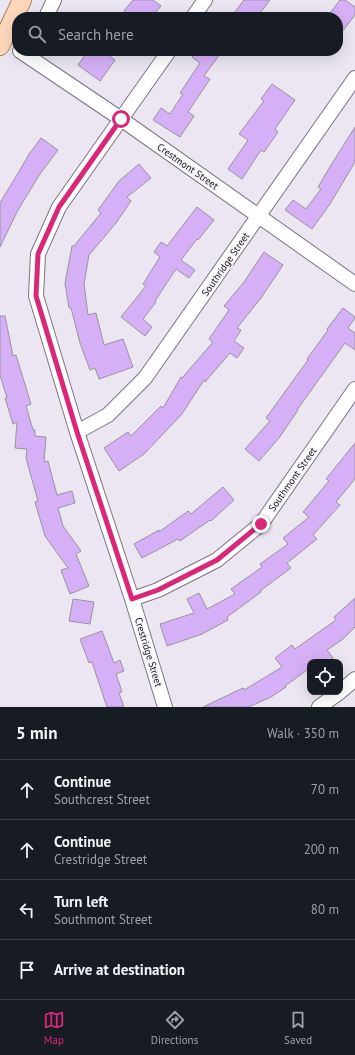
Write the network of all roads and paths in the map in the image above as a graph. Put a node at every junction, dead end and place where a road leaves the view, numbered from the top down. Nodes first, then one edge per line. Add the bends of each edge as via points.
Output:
1 (22, 0) edge
2 (54, 0) edge
3 (204, 0) edge
4 (20, 12) edge
5 (48, 12) edge
6 (196, 12) edge
7 (27, 56) edge
8 (165, 56) edge
9 (355, 78) edge
10 (121, 119) junction
11 (258, 216) junction
12 (355, 284) edge
13 (355, 389) edge
14 (77, 432) junction
15 (132, 599) junction
16 (355, 679) edge
17 (165, 707) edge
18 (319, 707) edge

1 - 4 main road
2 - 5 street
3 - 6 street
7 - 10 street, Crestmont Street
8 - 10 street, Crestridge Street
9 - 11 street, Southridge Street
10 - 11 street, Crestmont Street
10 - 14 street, Crestridge Street via 59,207 38,254 36,296
11 - 12 street, Crestmont Street
11 - 14 street, Southridge Street via 145,378 108,415
13 - 15 street, Southmont Street via 261,524 217,560 158,590
14 - 15 street, Crestridge Street
15 - 17 street, Crestridge Street
16 - 18 street

